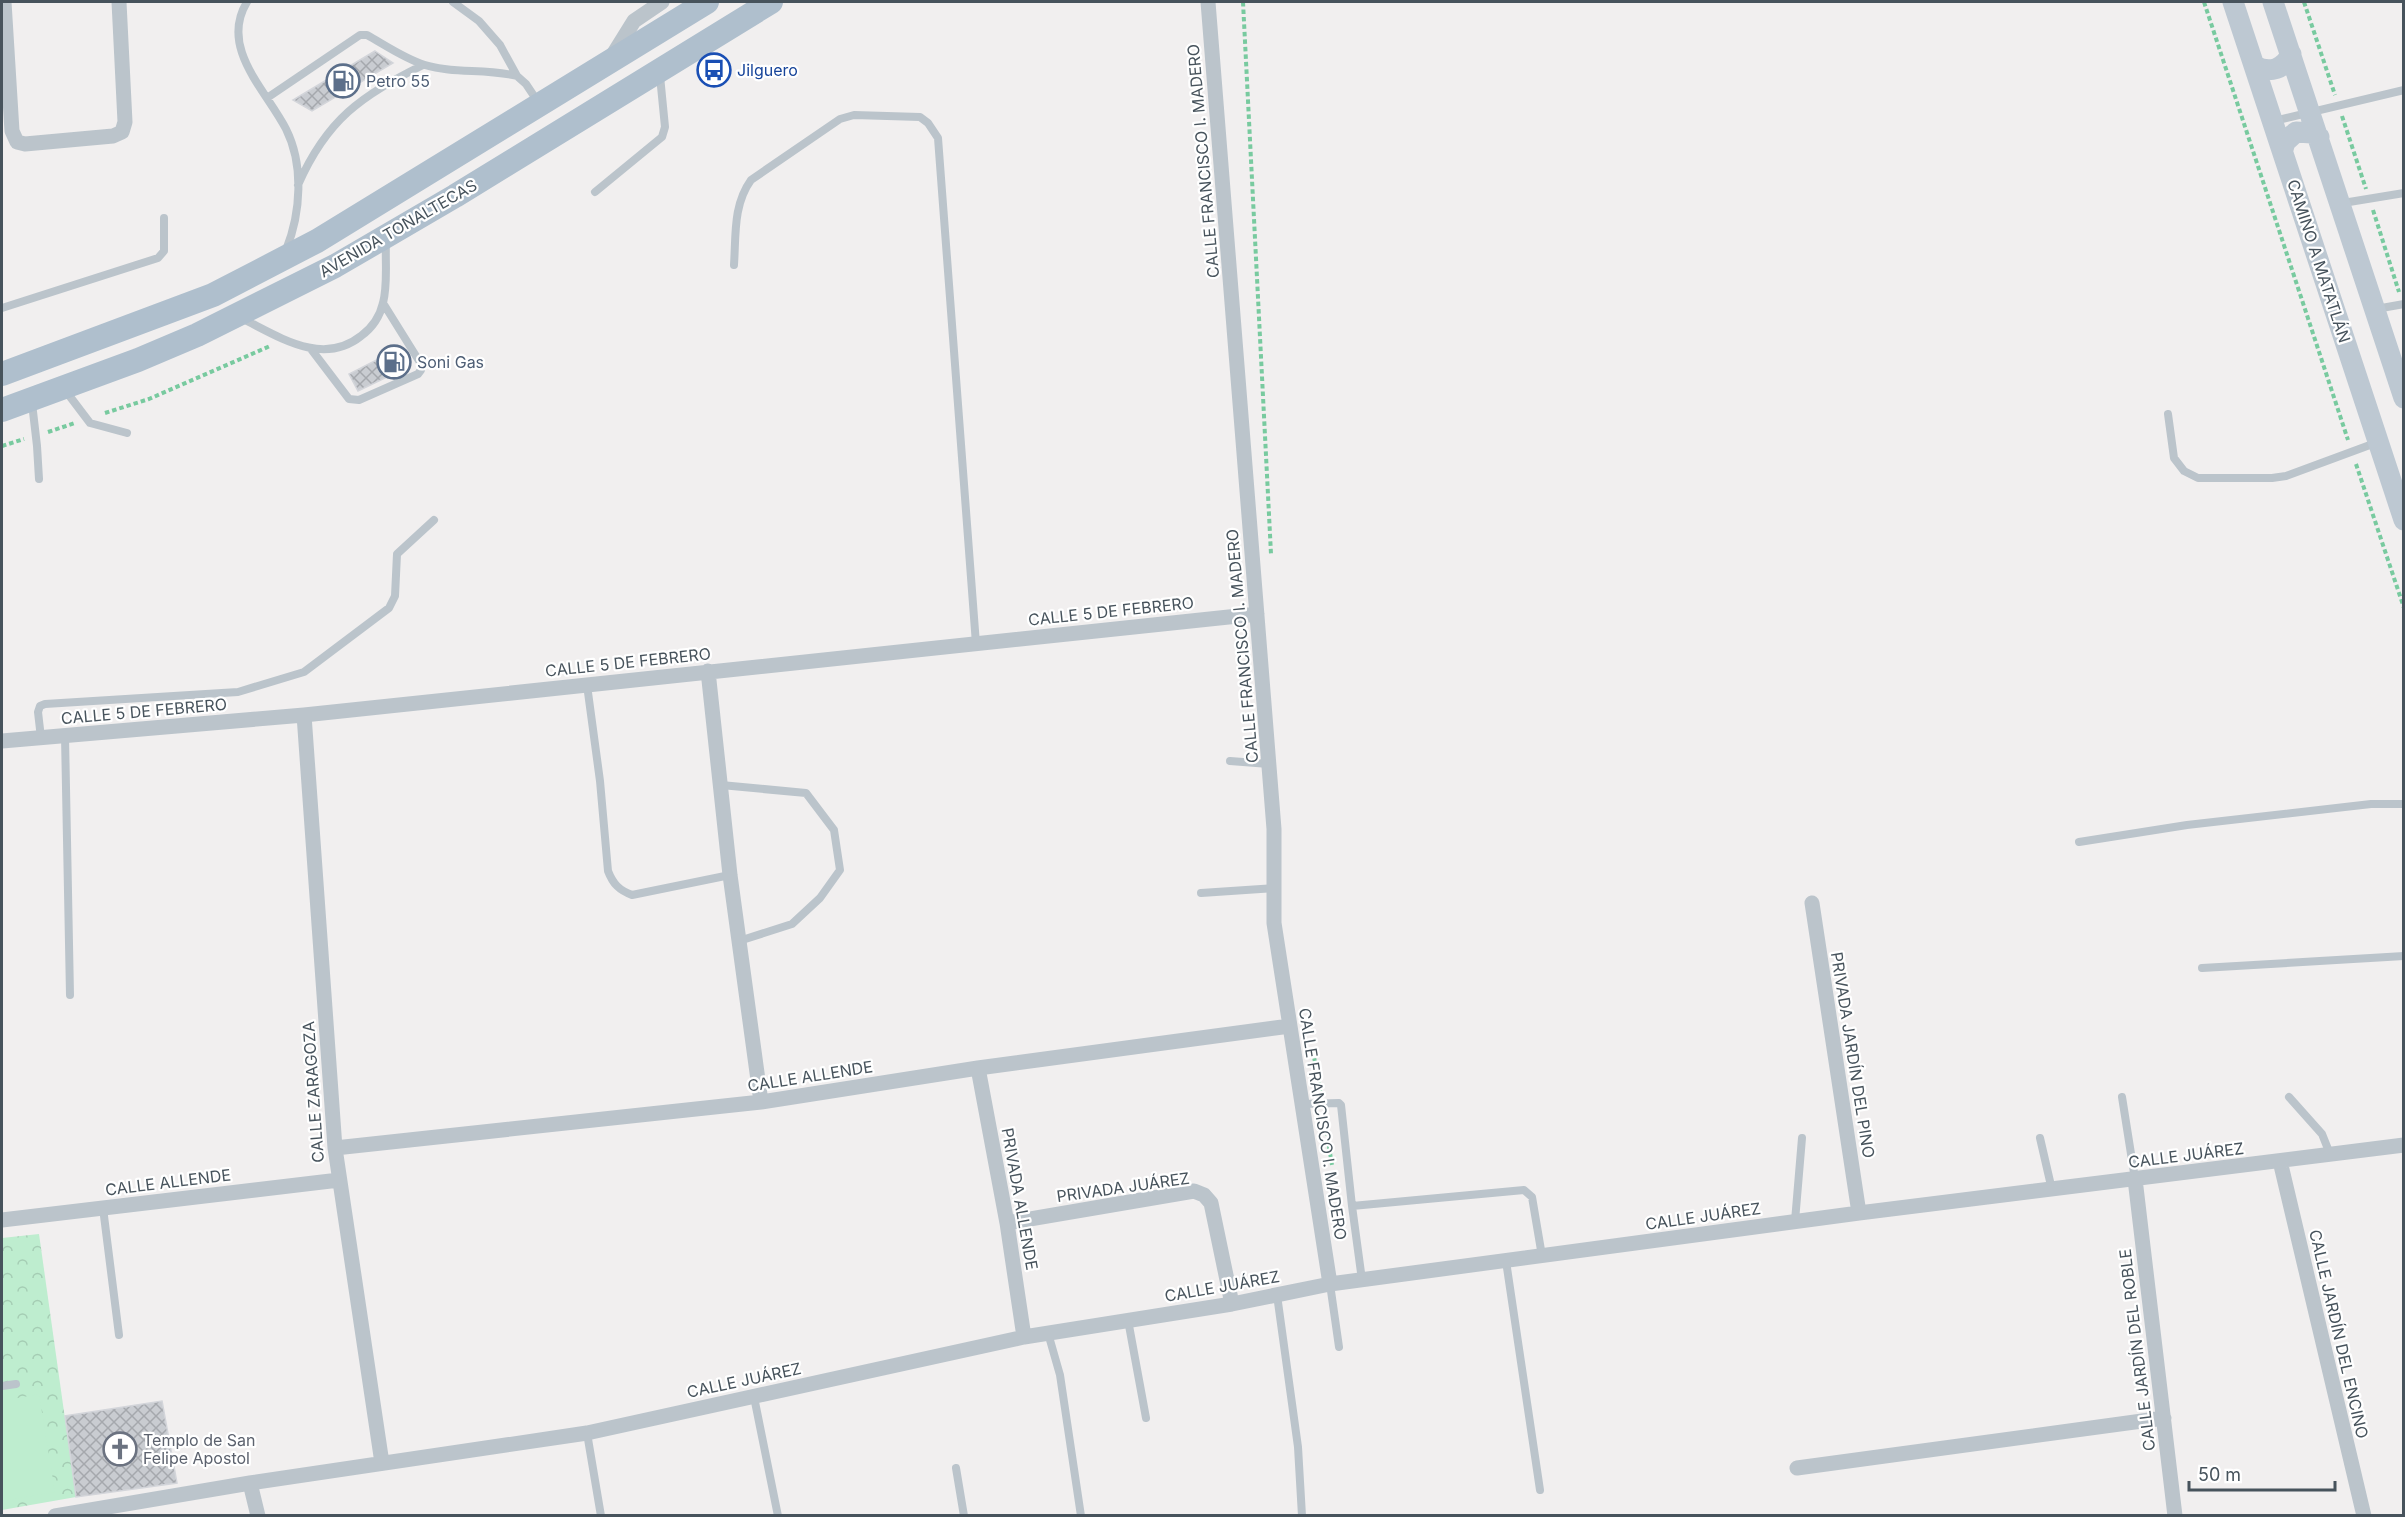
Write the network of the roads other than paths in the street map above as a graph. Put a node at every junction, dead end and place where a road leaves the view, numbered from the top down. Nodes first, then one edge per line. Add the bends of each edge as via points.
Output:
1 (4, 2) edge
2 (118, 2) edge
3 (247, 2) edge
4 (453, 2) edge
5 (662, 2) edge
6 (707, 2) edge
7 (771, 2) edge
8 (1208, 2) edge
9 (2233, 2) edge
10 (2273, 2) edge
11 (2291, 54) junction
12 (609, 61) junction
13 (423, 65) junction
14 (2255, 66) junction
15 (659, 70) junction
16 (517, 76) junction
17 (2403, 90) edge
18 (267, 98) junction
19 (540, 105) junction
20 (2310, 111) junction
21 (2273, 122) junction
22 (2319, 137) junction
23 (2283, 149) junction
24 (298, 187) junction
25 (595, 192) dead end
26 (2403, 193) edge
27 (2340, 203) junction
28 (164, 218) dead end
29 (386, 236) junction
30 (282, 259) junction
31 (734, 265) dead end
32 (383, 303) junction
33 (2403, 304) edge
34 (2, 308) edge
35 (2375, 309) junction
36 (237, 316) junction
37 (311, 349) junction
38 (2, 374) edge
39 (64, 388) junction
40 (2403, 398) edge
41 (31, 399) junction
42 (2, 410) edge
43 (2168, 414) dead end
44 (127, 433) dead end
45 (2378, 442) junction
46 (39, 479) dead end
47 (434, 520) dead end
48 (2403, 520) edge
49 (1257, 614) junction
50 (976, 644) junction
51 (708, 671) junction
52 (587, 685) junction
53 (304, 715) junction
54 (65, 736) junction
55 (40, 738) junction
56 (2, 741) edge
57 (1230, 761) dead end
58 (1269, 764) junction
59 (720, 785) junction
60 (2403, 804) edge
61 (2079, 842) dead end
62 (730, 874) junction
63 (1274, 888) junction
64 (1201, 893) dead end
65 (1812, 903) dead end
66 (739, 941) junction
67 (2403, 956) edge
68 (2202, 968) dead end
69 (70, 995) dead end
70 (1290, 1026) junction
71 (978, 1068) junction
72 (2122, 1096) dead end
73 (2289, 1097) dead end
74 (761, 1102) junction
75 (1302, 1104) junction
76 (1802, 1138) dead end
77 (2040, 1138) dead end
78 (2403, 1145) edge
79 (335, 1148) junction
80 (2330, 1154) junction
81 (2280, 1161) junction
82 (2135, 1179) junction
83 (339, 1180) junction
84 (2052, 1190) junction
85 (1352, 1206) junction
86 (103, 1208) junction
87 (1859, 1213) junction
88 (2, 1220) edge
89 (1795, 1221) junction
90 (1007, 1223) junction
91 (1542, 1256) junction
92 (1506, 1261) junction
93 (1362, 1280) junction
94 (1330, 1284) junction
95 (1277, 1295) junction
96 (1232, 1304) junction
97 (1128, 1320) junction
98 (1048, 1333) junction
99 (119, 1335) dead end
100 (1024, 1336) junction
101 (1340, 1347) dead end
102 (16, 1384) dead end
103 (2, 1386) edge
104 (754, 1397) junction
105 (1146, 1418) dead end
106 (2164, 1418) junction
107 (587, 1433) junction
108 (382, 1463) junction
109 (956, 1468) dead end
110 (1797, 1468) dead end
111 (250, 1483) junction
112 (1540, 1490) dead end
113 (55, 1515) edge
114 (258, 1515) edge
115 (601, 1515) edge
116 (778, 1515) edge
117 (964, 1515) edge
118 (1081, 1515) edge
119 (1302, 1515) edge
120 (2175, 1515) edge
121 (2364, 1515) edge

1 - 2 street via 12,131 17,142 25,144 122,132 125,122
3 - 18 lane via 240,15 238,39 245,61
4 - 16 lane via 500,45
5 - 12 street via 634,21
6 - 12 main road, AVENIDA TONALTECAS
7 - 15 main road, AVENIDA TONALTECAS
8 - 49 street, CALLE FRANCISCO I. MADERO
9 - 14 street, CAMINO A MATATLÁN
10 - 11 street
11 - 14 street via 2275,70
11 - 20 street
12 - 19 main road, AVENIDA TONALTECAS
13 - 16 lane
13 - 18 lane via 367,35 360,35
13 - 24 lane via 347,112 318,147
14 - 21 street, CAMINO A MATATLÁN
15 - 25 lane via 665,127 662,137
15 - 29 main road, AVENIDA TONALTECAS
16 - 19 lane
17 - 20 lane
18 - 24 lane via 293,149
19 - 30 main road, AVENIDA TONALTECAS
20 - 21 lane
20 - 22 street
21 - 23 street, CAMINO A MATATLÁN
22 - 23 street via 2296,132
22 - 27 street
23 - 45 street, CAMINO A MATATLÁN
24 - 30 lane via 294,224
26 - 27 lane
27 - 35 street
28 - 34 lane via 164,251 159,258
29 - 32 lane
29 - 36 main road, AVENIDA TONALTECAS
30 - 38 main road, AVENIDA TONALTECAS via 213,295
31 - 50 lane via 737,210 751,180 840,119 854,115 920,117 928,123 938,138
32 - 37 lane via 374,323 357,339 335,348
32 - 37 lane via 421,364 418,374 353,400
33 - 35 lane
35 - 40 street
36 - 37 lane
36 - 39 main road, AVENIDA TONALTECAS
39 - 41 main road, AVENIDA TONALTECAS
39 - 44 lane via 94,425
41 - 42 main road, AVENIDA TONALTECAS
41 - 46 lane
43 - 45 lane via 2174,458 2184,471 2198,478 2286,476
45 - 48 street, CAMINO A MATATLÁN
47 - 55 lane via 397,554 395,596 389,608 304,672 238,692 45,704 38,712
49 - 50 street, CALLE 5 DE FEBRERO
49 - 58 street, CALLE FRANCISCO I. MADERO
50 - 51 street, CALLE 5 DE FEBRERO
51 - 52 street, CALLE 5 DE FEBRERO
51 - 59 street
52 - 53 street, CALLE 5 DE FEBRERO
52 - 62 lane via 612,882 632,895
53 - 54 street, CALLE 5 DE FEBRERO
53 - 79 street, CALLE ZARAGOZA
54 - 55 street, CALLE 5 DE FEBRERO
54 - 69 lane
55 - 56 street, CALLE 5 DE FEBRERO
57 - 58 lane
58 - 63 street, CALLE FRANCISCO I. MADERO
59 - 62 street
59 - 66 lane via 806,793 834,830 840,870 820,898 792,924
60 - 61 lane via 2371,804 2199,824
62 - 66 street
63 - 64 lane
63 - 70 street, CALLE FRANCISCO I. MADERO via 1274,923
65 - 87 street, PRIVADA JARDÍN DEL PINO
66 - 74 street
67 - 68 lane
70 - 71 street, CALLE ALLENDE
70 - 75 street, CALLE FRANCISCO I. MADERO
71 - 74 street, CALLE ALLENDE
71 - 90 street, PRIVADA ALLENDE
72 - 82 lane
73 - 80 lane via 2322,1134
74 - 79 street, CALLE ALLENDE
75 - 85 lane via 1341,1105
75 - 94 street, CALLE FRANCISCO I. MADERO
76 - 89 lane
77 - 84 lane
78 - 80 street, CALLE JUÁREZ
79 - 83 street, CALLE ZARAGOZA
80 - 81 street, CALLE JUÁREZ
81 - 82 street, CALLE JUÁREZ
81 - 121 street, CALLE JARDÍN DEL ENCINO
82 - 84 street, CALLE JUÁREZ
82 - 106 street, CALLE JARDÍN DEL ROBLE
83 - 86 street, CALLE ALLENDE
83 - 108 street, CALLE ZARAGOZA
84 - 87 street, CALLE JUÁREZ
85 - 91 lane via 1524,1190 1532,1197
85 - 93 lane
86 - 88 street, CALLE ALLENDE
86 - 99 lane
87 - 89 street, CALLE JUÁREZ
89 - 91 street, CALLE JUÁREZ
90 - 96 street, PRIVADA JUÁREZ via 1194,1191 1211,1203
90 - 100 street, PRIVADA ALLENDE
91 - 92 street, CALLE JUÁREZ
92 - 93 street, CALLE JUÁREZ
92 - 112 lane
93 - 94 street, CALLE JUÁREZ
94 - 95 street, CALLE JUÁREZ
94 - 101 lane
95 - 96 street, CALLE JUÁREZ
95 - 119 lane via 1298,1447
96 - 97 street, CALLE JUÁREZ
97 - 98 street, CALLE JUÁREZ
97 - 105 lane
98 - 100 street, CALLE JUÁREZ
98 - 118 lane via 1060,1375
100 - 104 street, CALLE JUÁREZ
102 - 103 lane
104 - 107 street, CALLE JUÁREZ
104 - 116 lane
106 - 110 street
106 - 120 street, CALLE JARDÍN DEL ROBLE
107 - 108 street, CALLE JUÁREZ
107 - 115 lane
108 - 111 street, CALLE JUÁREZ
109 - 117 lane
111 - 113 street, CALLE JUÁREZ
111 - 114 street

